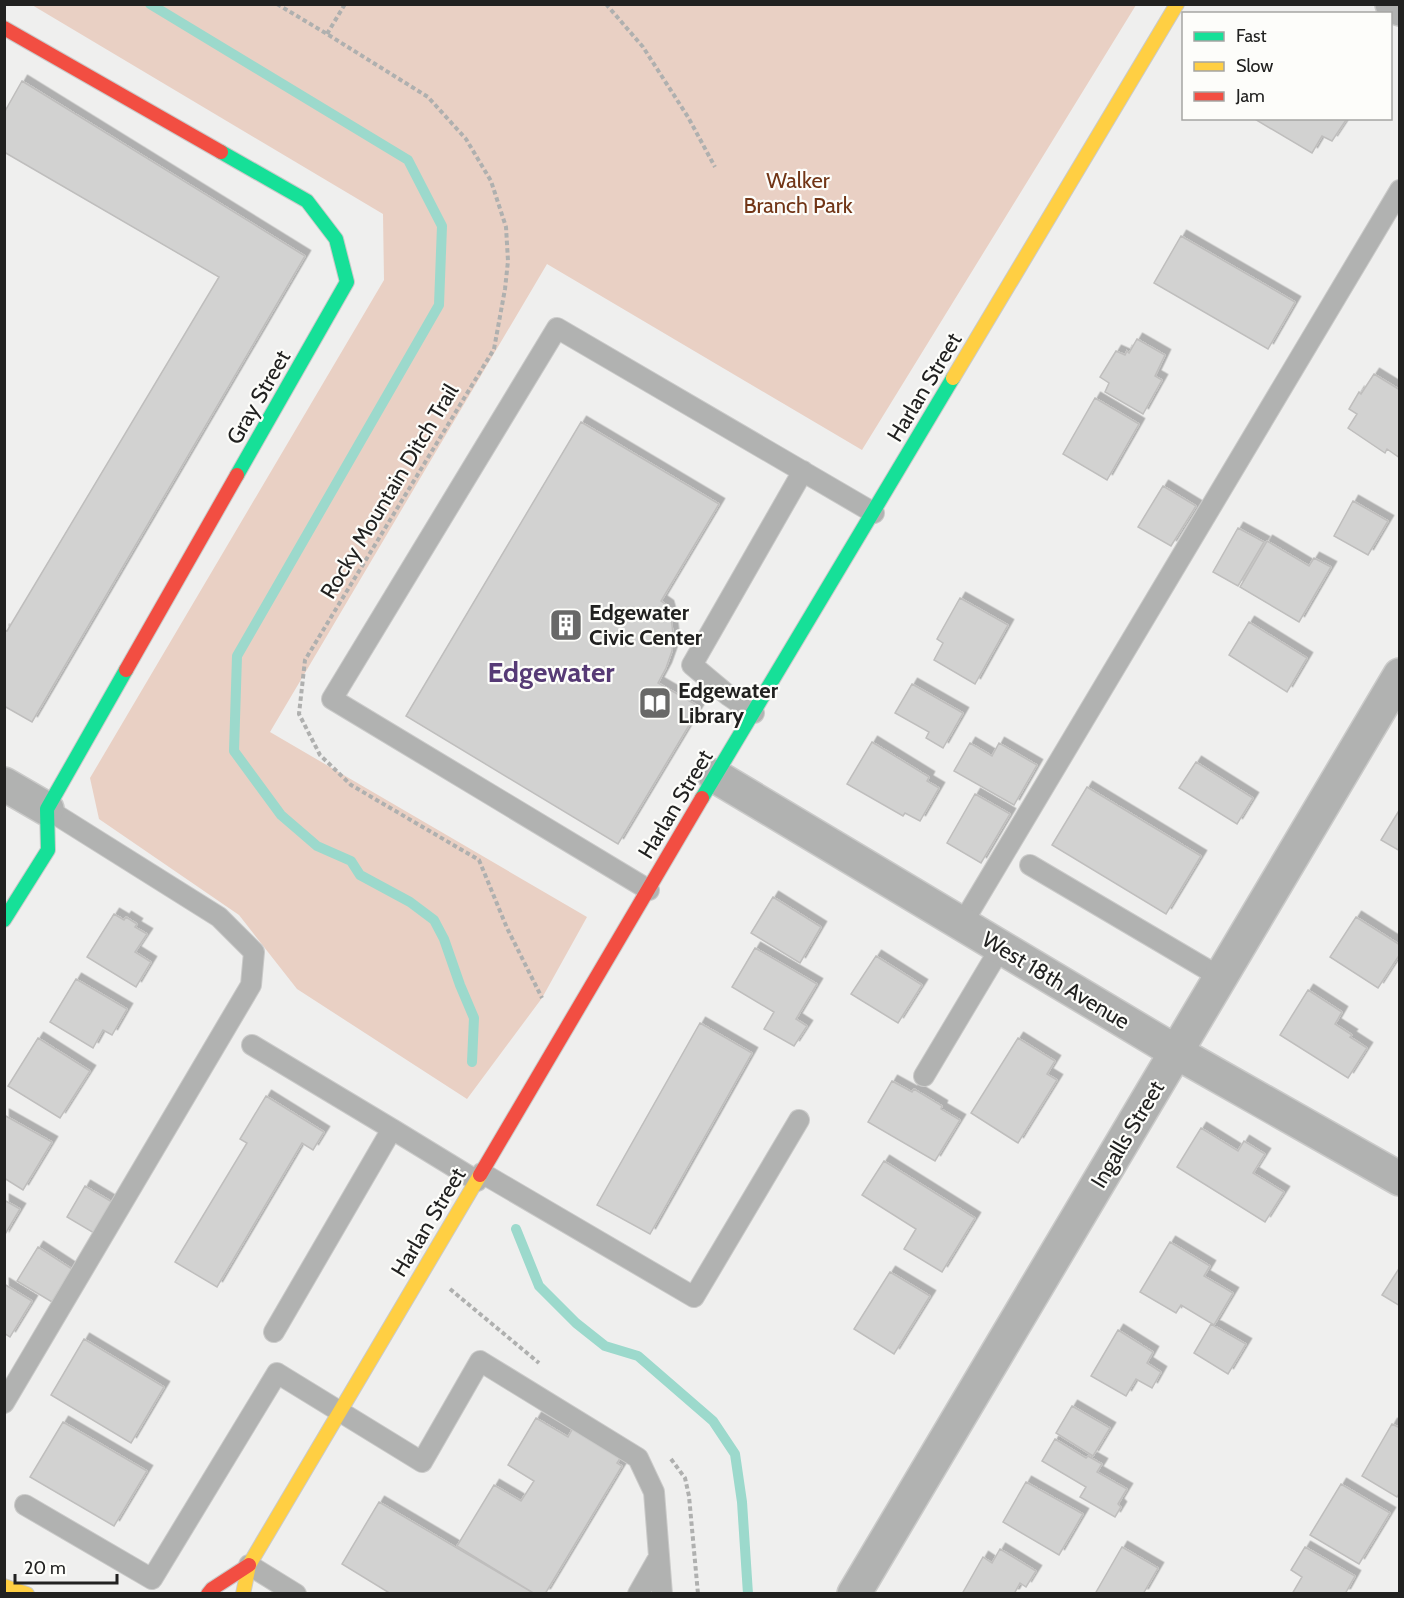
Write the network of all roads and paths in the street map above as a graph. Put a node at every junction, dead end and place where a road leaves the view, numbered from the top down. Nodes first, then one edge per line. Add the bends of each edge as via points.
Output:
1 (277, 4) edge
2 (345, 4) edge
3 (606, 4) edge
4 (1177, 4) edge
5 (1392, 4) edge
6 (1400, 9) edge
7 (4, 28) edge
8 (327, 34) junction
9 (715, 167) dead end
10 (1400, 190) edge
11 (802, 471) junction
12 (874, 513) junction
13 (1400, 675) edge
14 (754, 713) junction
15 (716, 776) junction
16 (4, 784) edge
17 (47, 809) junction
18 (1030, 865) dead end
19 (648, 890) junction
20 (4, 920) edge
21 (962, 924) junction
22 (1001, 947) junction
23 (1220, 977) junction
24 (542, 998) dead end
25 (252, 1045) dead end
26 (1176, 1052) junction
27 (924, 1076) dead end
28 (799, 1120) dead end
29 (392, 1129) junction
30 (479, 1177) junction
31 (1400, 1179) edge
32 (274, 1332) dead end
33 (4, 1403) edge
34 (339, 1412) junction
35 (25, 1505) dead end
36 (659, 1557) junction
37 (249, 1565) junction
38 (4, 1586) edge
39 (27, 1593) edge
40 (208, 1593) edge
41 (243, 1593) edge
42 (297, 1593) edge
43 (638, 1593) edge
44 (662, 1593) edge
45 (854, 1593) edge

1 - 8 path, Rocky Mountain Ditch Trail
2 - 8 path
3 - 9 path via 643,47
4 - 12 street, Harlan Street
5 - 6 street
7 - 17 street, Gray Street via 306,201 336,239 347,282
8 - 24 path, Rocky Mountain Ditch Trail via 428,97 466,139 494,190 506,227 508,261 494,350 306,660 299,714 320,755 351,785 478,860
10 - 21 lane
11 - 12 lane
11 - 14 lane via 692,665
11 - 19 lane via 556,328 332,699
12 - 14 street, Harlan Street
13 - 23 street, Ingalls Street
14 - 15 street, Harlan Street
15 - 19 street, Harlan Street
15 - 21 street, West 18th Avenue
16 - 17 street
17 - 20 street via 48,850
17 - 33 lane via 219,917 254,952 251,985
18 - 23 lane
19 - 30 street, Harlan Street
21 - 22 street, West 18th Avenue
22 - 26 street, West 18th Avenue
22 - 27 lane
23 - 26 street, Ingalls Street
25 - 29 lane
26 - 31 street, West 18th Avenue
26 - 45 street, Ingalls Street
28 - 30 lane via 694,1297
29 - 30 lane
29 - 32 lane
30 - 34 street, Harlan Street
34 - 35 lane via 277,1373 152,1579
34 - 36 lane via 422,1462 480,1361 638,1458 654,1492
34 - 37 street, Harlan Street
36 - 43 lane
36 - 44 lane
37 - 40 street, Harlan Street
37 - 41 street, Harlan Street
37 - 42 lane
38 - 39 street

